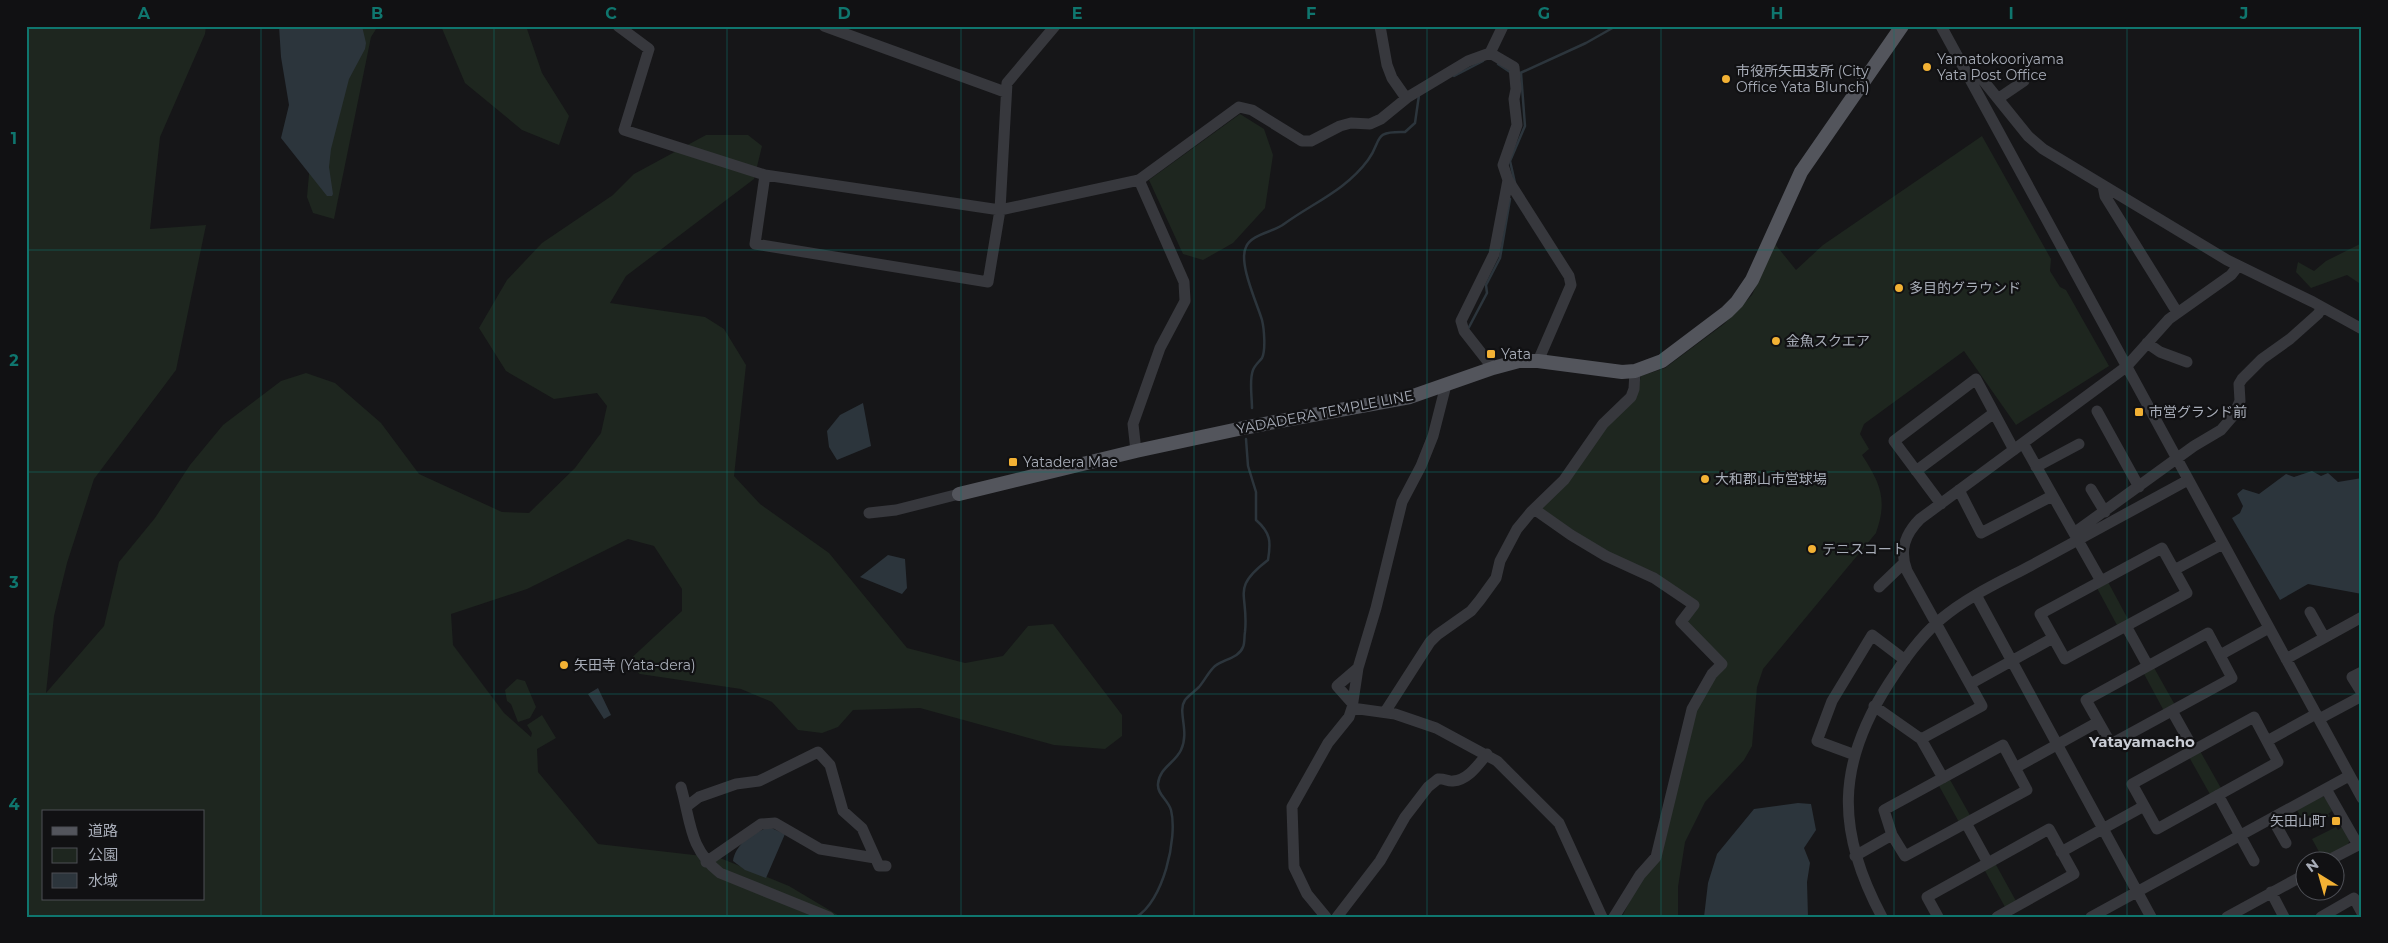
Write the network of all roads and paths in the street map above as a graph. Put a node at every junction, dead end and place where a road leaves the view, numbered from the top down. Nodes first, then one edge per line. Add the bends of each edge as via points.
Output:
1 (618, 26) edge
2 (824, 26) edge
3 (1055, 26) edge
4 (1380, 26) edge
5 (1503, 26) edge
6 (1902, 26) edge
7 (1941, 26) edge
8 (1490, 53) junction
9 (1968, 77) junction
10 (2024, 81) dead end
11 (1004, 92) junction
12 (1406, 98) junction
13 (1999, 98) junction
14 (766, 175) junction
15 (1139, 180) junction
16 (1512, 186) junction
17 (2103, 186) junction
18 (1000, 210) junction
19 (2238, 266) junction
20 (2322, 307) junction
21 (2177, 312) junction
22 (2362, 329) edge
23 (2147, 343) junction
24 (1538, 361) junction
25 (2187, 362) dead end
26 (2126, 367) junction
27 (1492, 368) junction
28 (1635, 371) junction
29 (1446, 385) junction
30 (2098, 411) dead end
31 (1994, 413) junction
32 (2079, 444) dead end
33 (2019, 446) junction
34 (1136, 450) junction
35 (2036, 468) junction
36 (1916, 471) junction
37 (2188, 480) junction
38 (2139, 487) junction
39 (2091, 489) dead end
40 (1960, 490) junction
41 (959, 494) joint
42 (2052, 496) junction
43 (1940, 504) junction
44 (1534, 509) junction
45 (2105, 512) junction
46 (869, 513) dead end
47 (2076, 537) junction
48 (2223, 544) junction
49 (1904, 563) junction
50 (2174, 570) junction
51 (2101, 581) junction
52 (1879, 587) dead end
53 (1976, 595) junction
54 (2310, 612) dead end
55 (2362, 617) edge
56 (1937, 623) junction
57 (2126, 626) junction
58 (2269, 628) junction
59 (2324, 637) junction
60 (2053, 638) junction
61 (2220, 656) junction
62 (2286, 659) junction
63 (1905, 660) junction
64 (2011, 661) junction
65 (2148, 666) junction
66 (1358, 668) junction
67 (2362, 672) edge
68 (1970, 684) junction
69 (2362, 695) edge
70 (1353, 706) junction
71 (1874, 706) junction
72 (2172, 711) junction
73 (1385, 712) junction
74 (2317, 717) junction
75 (2098, 722) junction
76 (1921, 739) junction
77 (2267, 741) junction
78 (2057, 745) junction
79 (2194, 750) junction
80 (1487, 754) junction
81 (1855, 755) junction
82 (2015, 768) junction
83 (2349, 776) junction
84 (1943, 778) junction
85 (681, 787) dead end
86 (2326, 789) junction
87 (2361, 794) edge
88 (2218, 795) junction
89 (2144, 806) junction
90 (686, 807) junction
91 (2272, 818) junction
92 (1966, 823) junction
93 (2103, 829) junction
94 (1892, 835) junction
95 (2240, 835) junction
96 (2286, 843) dead end
97 (2360, 844) edge
98 (2346, 851) edge
99 (2061, 852) junction
100 (1855, 856) junction
101 (875, 858) junction
102 (2254, 861) dead end
103 (706, 862) junction
104 (1988, 863) junction
105 (886, 866) dead end
106 (2296, 879) edge
107 (2137, 892) junction
108 (2271, 892) junction
109 (2015, 912) edge
110 (2362, 913) edge
111 (829, 917) edge
112 (1326, 917) edge
113 (1338, 917) edge
114 (1602, 917) edge
115 (1614, 917) edge
116 (1882, 917) edge
117 (1938, 917) edge
118 (1997, 917) edge
119 (2091, 917) edge
120 (2151, 917) edge
121 (2227, 917) edge
122 (2284, 917) edge
123 (2321, 917) edge

1 - 14 street via 649,49 624,130
2 - 11 street
3 - 11 street via 1007,82
4 - 12 street via 1387,65
5 - 8 street
6 - 28 main road, YADADERA TEMPLE LINE via 1801,172 1744,293 1727,312 1672,355
7 - 9 street
8 - 12 street
8 - 16 street via 1514,68 1516,74 1517,125 1503,165
9 - 13 street via 1982,79
9 - 26 street
10 - 13 street
11 - 18 street
12 - 15 street via 1370,124 1340,126 1311,141 1302,140 1252,110 1239,107
13 - 17 street via 2035,143
14 - 18 street
14 - 18 street via 755,244 988,282
15 - 18 street
15 - 34 street via 1184,282 1185,301 1160,348 1133,424
16 - 24 street via 1570,276 1571,285
16 - 27 street via 1494,254 1461,321 1464,331
17 - 19 street
17 - 21 street via 2105,196
19 - 20 street
19 - 21 street
20 - 22 street
20 - 38 street via 2318,314 2247,374 2239,384 2240,401 2234,416 2221,430
21 - 23 street
23 - 25 street via 2160,352
23 - 26 street
24 - 27 main road, YADADERA TEMPLE LINE
24 - 28 main road, YADADERA TEMPLE LINE
26 - 33 street
26 - 37 street
27 - 29 main road, YADADERA TEMPLE LINE
28 - 44 street via 1631,397 1603,424 1564,480
29 - 34 main road, YADADERA TEMPLE LINE via 1410,397
29 - 66 street via 1431,444 1402,502
30 - 38 street
31 - 33 street
31 - 36 street
31 - 36 street via 1976,379 1894,441
32 - 35 street
33 - 35 street
33 - 40 street
34 - 41 main road, YADADERA TEMPLE LINE
35 - 42 street
36 - 43 street
37 - 47 street
37 - 48 street
38 - 45 street
39 - 45 street
40 - 42 street via 1981,533
40 - 43 street
41 - 46 street via 896,510
42 - 47 street
43 - 49 street via 1910,529 1904,548
44 - 73 street via 1517,529 1500,561 1496,578 1480,600 1471,611 1430,642
44 - 115 street via 1606,556 1654,578 1694,605 1681,622 1722,664 1712,674 1692,709 1656,857 1640,875
45 - 47 street
47 - 51 street
47 - 53 street
48 - 50 street
48 - 58 street
49 - 52 street
49 - 56 street
50 - 51 street via 2162,548
50 - 57 street via 2187,594
51 - 60 street via 2040,614
53 - 56 street
53 - 64 street
54 - 59 street
55 - 59 street
56 - 63 street
56 - 68 street
57 - 60 street via 2065,660
57 - 65 street
58 - 61 street
58 - 62 street
59 - 62 street
60 - 64 street
61 - 65 street via 2208,633
61 - 72 street via 2232,678
62 - 74 street
63 - 71 street
63 - 81 street via 1872,635 1832,700 1817,741
64 - 68 street
64 - 78 street
65 - 75 street via 2086,700
66 - 70 street
66 - 70 street via 1336,686
67 - 69 street via 2352,677
68 - 76 street via 1982,706
69 - 74 street
70 - 73 street
70 - 112 street via 1349,718 1328,743 1292,807 1294,868 1307,894
71 - 76 street
71 - 81 street
72 - 75 street via 2110,744
72 - 79 street
73 - 80 street via 1436,728
74 - 77 street
74 - 83 street
75 - 78 street
76 - 84 street
77 - 79 street via 2254,717
77 - 88 street via 2278,762
78 - 82 street
78 - 93 street
79 - 89 street via 2132,784
80 - 113 street via 1462,778 1452,781 1438,779 1428,787 1405,817 1376,869 1354,892
80 - 114 street via 1558,823
81 - 100 street via 1849,783 1848,812
82 - 84 street via 2003,745
82 - 92 street via 2027,790
83 - 86 street
83 - 87 street
84 - 94 street via 1884,810
85 - 90 street
86 - 91 street
86 - 97 street
88 - 89 street via 2157,829
88 - 95 street
89 - 93 street
90 - 101 street via 700,796 736,784 759,781 818,752 830,765 843,811 862,828
90 - 103 street via 698,851
91 - 95 street
91 - 96 street
92 - 94 street via 1905,856
92 - 104 street
93 - 99 street
93 - 107 street
94 - 100 street
95 - 102 street
95 - 107 street
97 - 98 street
99 - 104 street via 2049,829
99 - 109 street via 2074,874
100 - 116 street
101 - 103 street via 820,848 775,823 762,824
101 - 105 street via 879,866
103 - 111 street via 720,873
104 - 117 street via 1927,897
106 - 108 street
107 - 119 street
107 - 120 street
108 - 121 street
108 - 122 street
109 - 118 street
110 - 123 street via 2354,898

